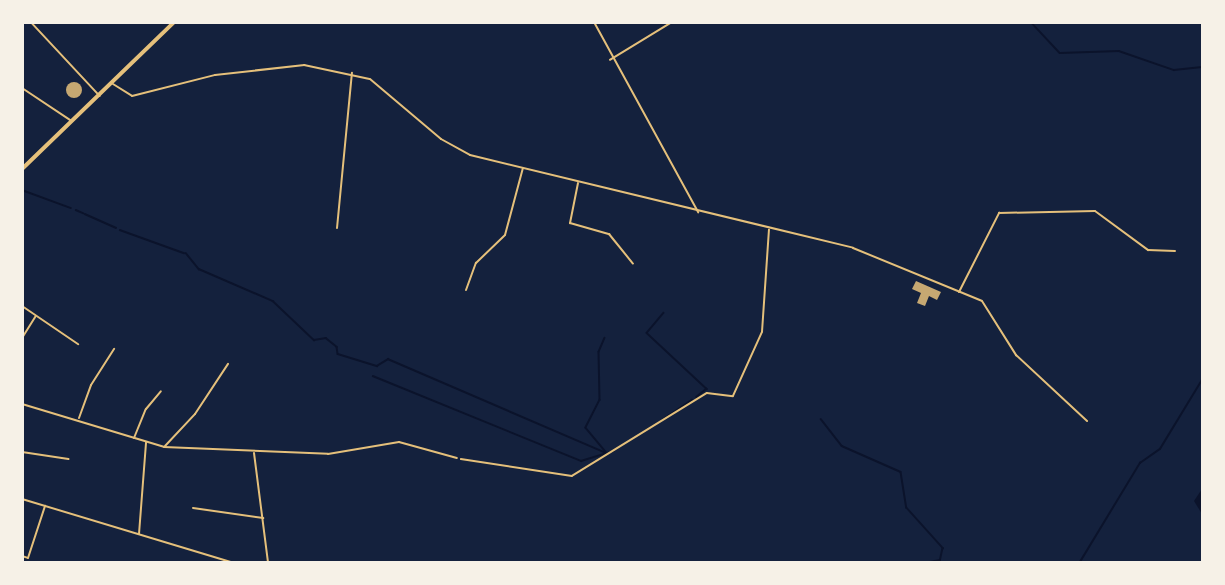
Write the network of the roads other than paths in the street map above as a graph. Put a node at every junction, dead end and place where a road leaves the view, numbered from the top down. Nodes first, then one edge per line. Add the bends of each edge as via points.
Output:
1 (31, 22) edge
2 (174, 22) edge
3 (594, 22) edge
4 (672, 22) edge
5 (610, 60) junction
6 (352, 73) junction
7 (113, 84) junction
8 (22, 88) edge
9 (100, 96) junction
10 (72, 122) junction
11 (523, 168) junction
12 (22, 169) edge
13 (579, 182) junction
14 (698, 212) junction
15 (337, 228) dead end
16 (1175, 251) dead end
17 (633, 264) dead end
18 (466, 290) dead end
19 (959, 292) junction
20 (22, 306) edge
21 (36, 316) junction
22 (22, 338) edge
23 (78, 344) dead end
24 (114, 349) dead end
25 (228, 363) dead end
26 (161, 391) dead end
27 (22, 404) edge
28 (79, 419) junction
29 (1087, 421) dead end
30 (134, 438) junction
31 (146, 442) junction
32 (164, 447) junction
33 (22, 452) edge
34 (254, 453) junction
35 (457, 458) road end
36 (68, 459) dead end
37 (22, 499) edge
38 (45, 506) junction
39 (193, 508) dead end
40 (263, 518) junction
41 (139, 534) junction
42 (22, 556) edge
43 (231, 562) edge
44 (268, 562) edge

1 - 9 lane
2 - 7 main road
3 - 5 street
4 - 5 lane
5 - 14 street
6 - 7 street via 292,65 189,80 132,96
6 - 11 street via 387,88 454,147
6 - 15 street
7 - 9 main road
8 - 10 street
9 - 10 main road
10 - 12 main road
11 - 13 street
11 - 18 street via 506,235 474,266
13 - 14 street
13 - 17 street via 570,223 609,234
14 - 19 street via 862,251
16 - 19 street via 1148,250 1095,211 999,213
19 - 29 street via 987,304 1016,355
20 - 21 street
21 - 22 street
21 - 23 street
24 - 28 street via 91,385
25 - 32 street via 195,414
26 - 30 street via 146,409
27 - 28 street
28 - 30 street
30 - 31 street
31 - 32 street
31 - 41 street
32 - 34 street
33 - 36 street
34 - 35 street via 328,454 399,442
34 - 40 street
37 - 38 street
38 - 41 street
38 - 42 street via 27,558
39 - 40 street
40 - 44 street
41 - 43 street

